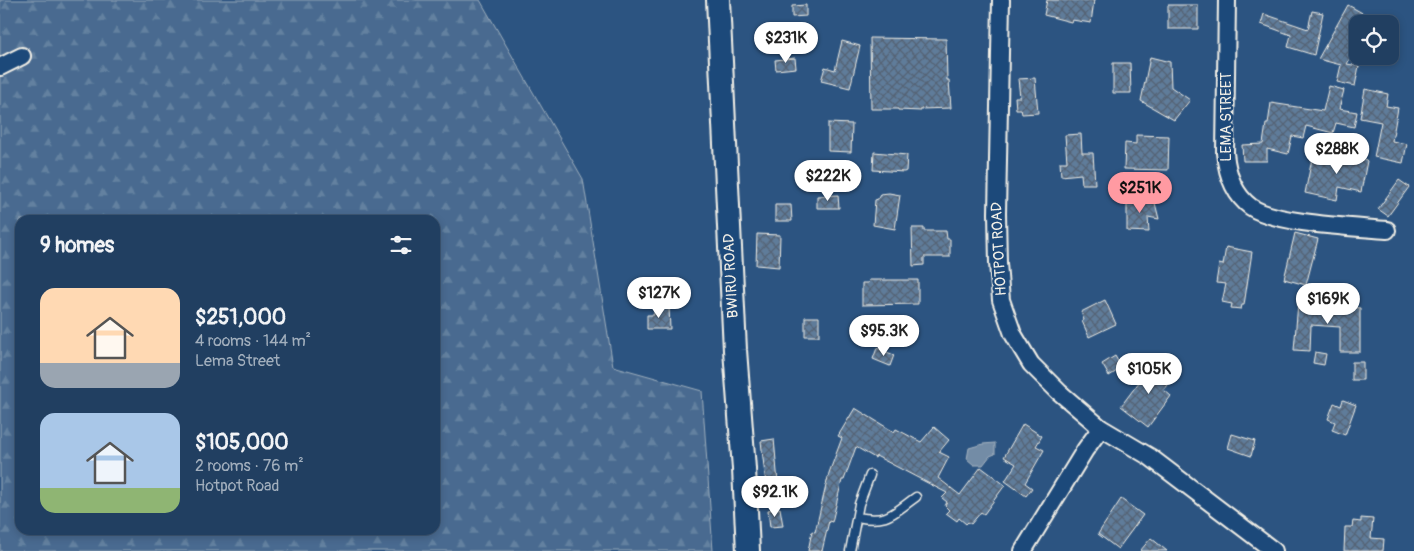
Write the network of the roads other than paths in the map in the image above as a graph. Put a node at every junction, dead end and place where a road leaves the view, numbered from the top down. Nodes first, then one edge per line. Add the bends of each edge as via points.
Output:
1 (718, 0) edge
2 (1001, 0) edge
3 (1227, 0) edge
4 (22, 56) dead end
5 (0, 67) edge
6 (1387, 230) dead end
7 (1101, 428) junction
8 (870, 474) dead end
9 (916, 497) dead end
10 (857, 516) junction
11 (748, 551) edge
12 (850, 551) edge
13 (1024, 551) edge
14 (1274, 551) edge

1 - 11 main road, BWIRU ROAD via 734,341
2 - 7 street, HOTPOT ROAD via 997,213 1001,300 1013,334 1031,364
3 - 6 street, LEMA STREET via 1225,153 1227,171 1239,195 1249,205 1267,214 1305,222
4 - 5 street
7 - 13 street
7 - 14 street, HOTPOT ROAD via 1150,457
8 - 10 lane
9 - 10 lane via 883,518 873,520
10 - 12 lane

